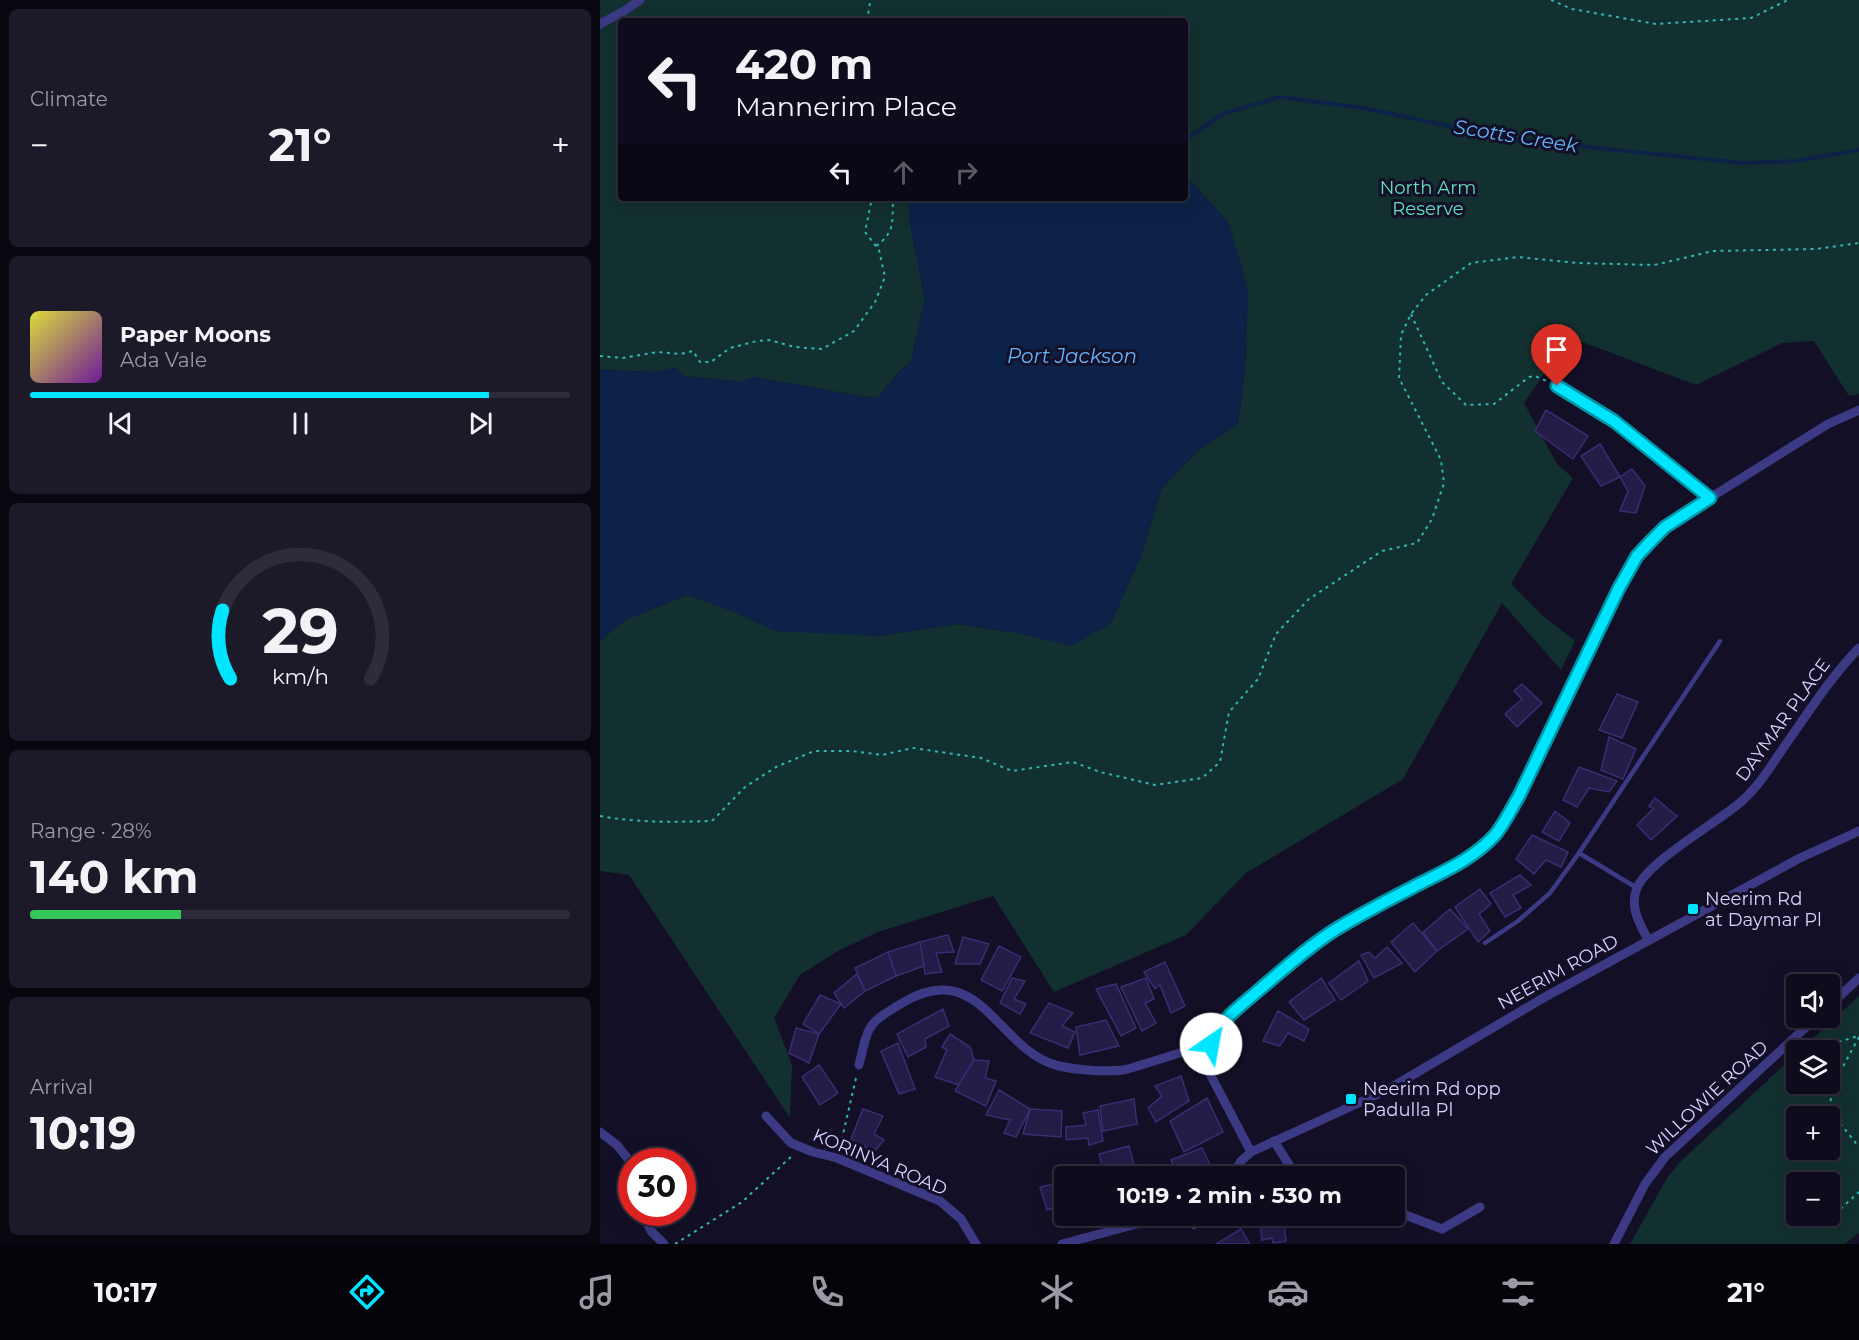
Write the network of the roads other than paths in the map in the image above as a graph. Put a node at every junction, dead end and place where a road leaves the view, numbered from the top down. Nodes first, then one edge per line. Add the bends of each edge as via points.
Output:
1 (640, 0) edge
2 (600, 24) edge
3 (1557, 386) road end
4 (1859, 410) edge
5 (1710, 498) junction
6 (1720, 641) dead end
7 (1859, 648) edge
8 (1859, 831) edge
9 (1579, 853) junction
10 (1637, 888) junction
11 (1648, 940) junction
12 (1485, 944) dead end
13 (1859, 978) edge
14 (1840, 996) edge
15 (1806, 1028) edge
16 (1211, 1044) junction
17 (859, 1065) road end
18 (766, 1116) dead end
19 (600, 1132) edge
20 (1274, 1141) junction
21 (620, 1148) edge
22 (1251, 1152) junction
23 (1238, 1166) edge
24 (1290, 1166) edge
25 (1480, 1207) dead end
26 (1405, 1214) edge
27 (649, 1226) edge
28 (1129, 1226) edge
29 (664, 1244) edge
30 (976, 1244) edge
31 (1062, 1244) edge
32 (1614, 1244) edge

1 - 2 street
3 - 5 street via 1614,421
4 - 5 street via 1828,423
5 - 16 street via 1665,527 1637,556 1519,796 1495,835 1453,867 1325,936 1221,1024
6 - 9 lane
7 - 10 street, DAYMAR PLACE via 1761,781 1742,801 1655,866
8 - 11 street, NEERIM ROAD via 1823,846
9 - 10 lane
9 - 12 lane via 1550,893
10 - 11 street via 1636,918
11 - 20 street, NEERIM ROAD via 1387,1090
13 - 14 street
15 - 32 street, WILLOWIE ROAD via 1665,1157 1645,1184
16 - 17 street via 1124,1070 1060,1067 1031,1054 985,1007 954,991 937,990 917,995 875,1019
16 - 22 street via 1208,1064 1214,1083
18 - 30 street, KORINYA ROAD via 791,1143 940,1201 961,1219
19 - 21 street
20 - 22 street, NEERIM ROAD
20 - 24 street
22 - 23 street
25 - 26 street via 1442,1229
27 - 29 street
28 - 31 street

